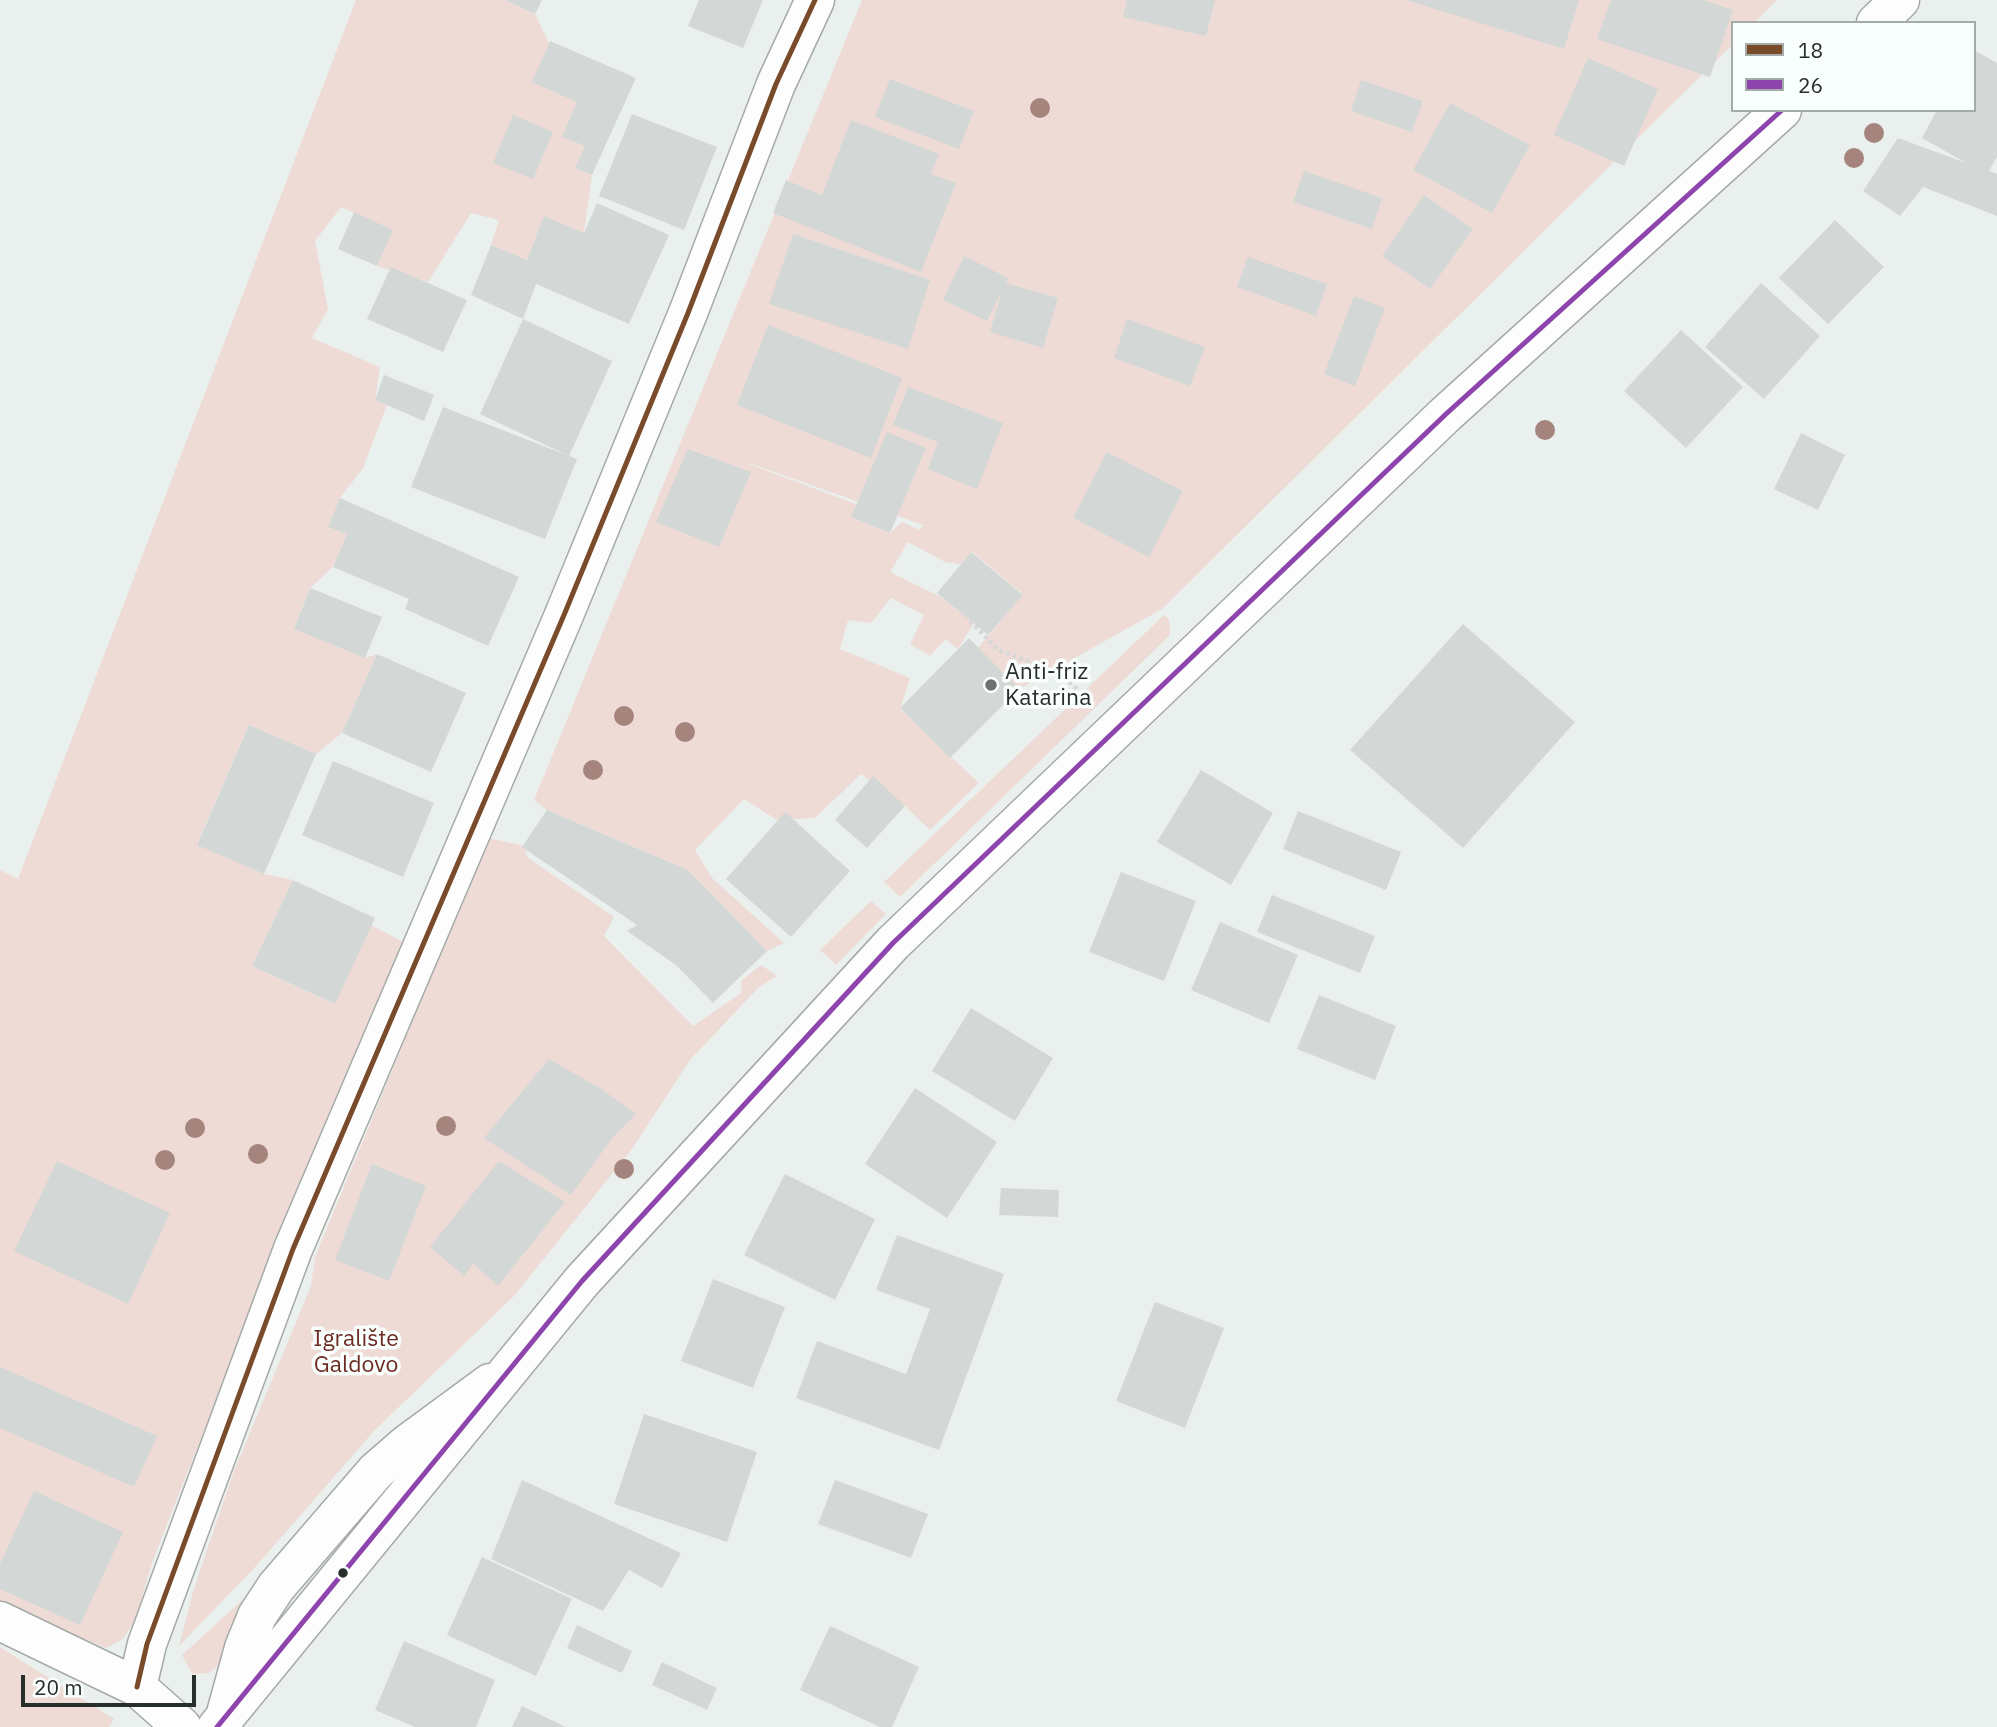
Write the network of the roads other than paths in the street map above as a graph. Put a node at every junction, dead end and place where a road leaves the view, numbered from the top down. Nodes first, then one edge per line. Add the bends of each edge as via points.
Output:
1 (815, 0) edge
2 (1900, 0) edge
3 (1878, 21) edge
4 (1780, 112) edge
5 (0, 1621) edge
6 (137, 1687) junction
7 (221, 1722) edge
8 (182, 1727) edge

1 - 6 main road via 776,84 564,615 293,1249 147,1644
2 - 3 main road
4 - 7 main road via 1446,414 893,943 582,1281
5 - 6 main road
6 - 8 main road

